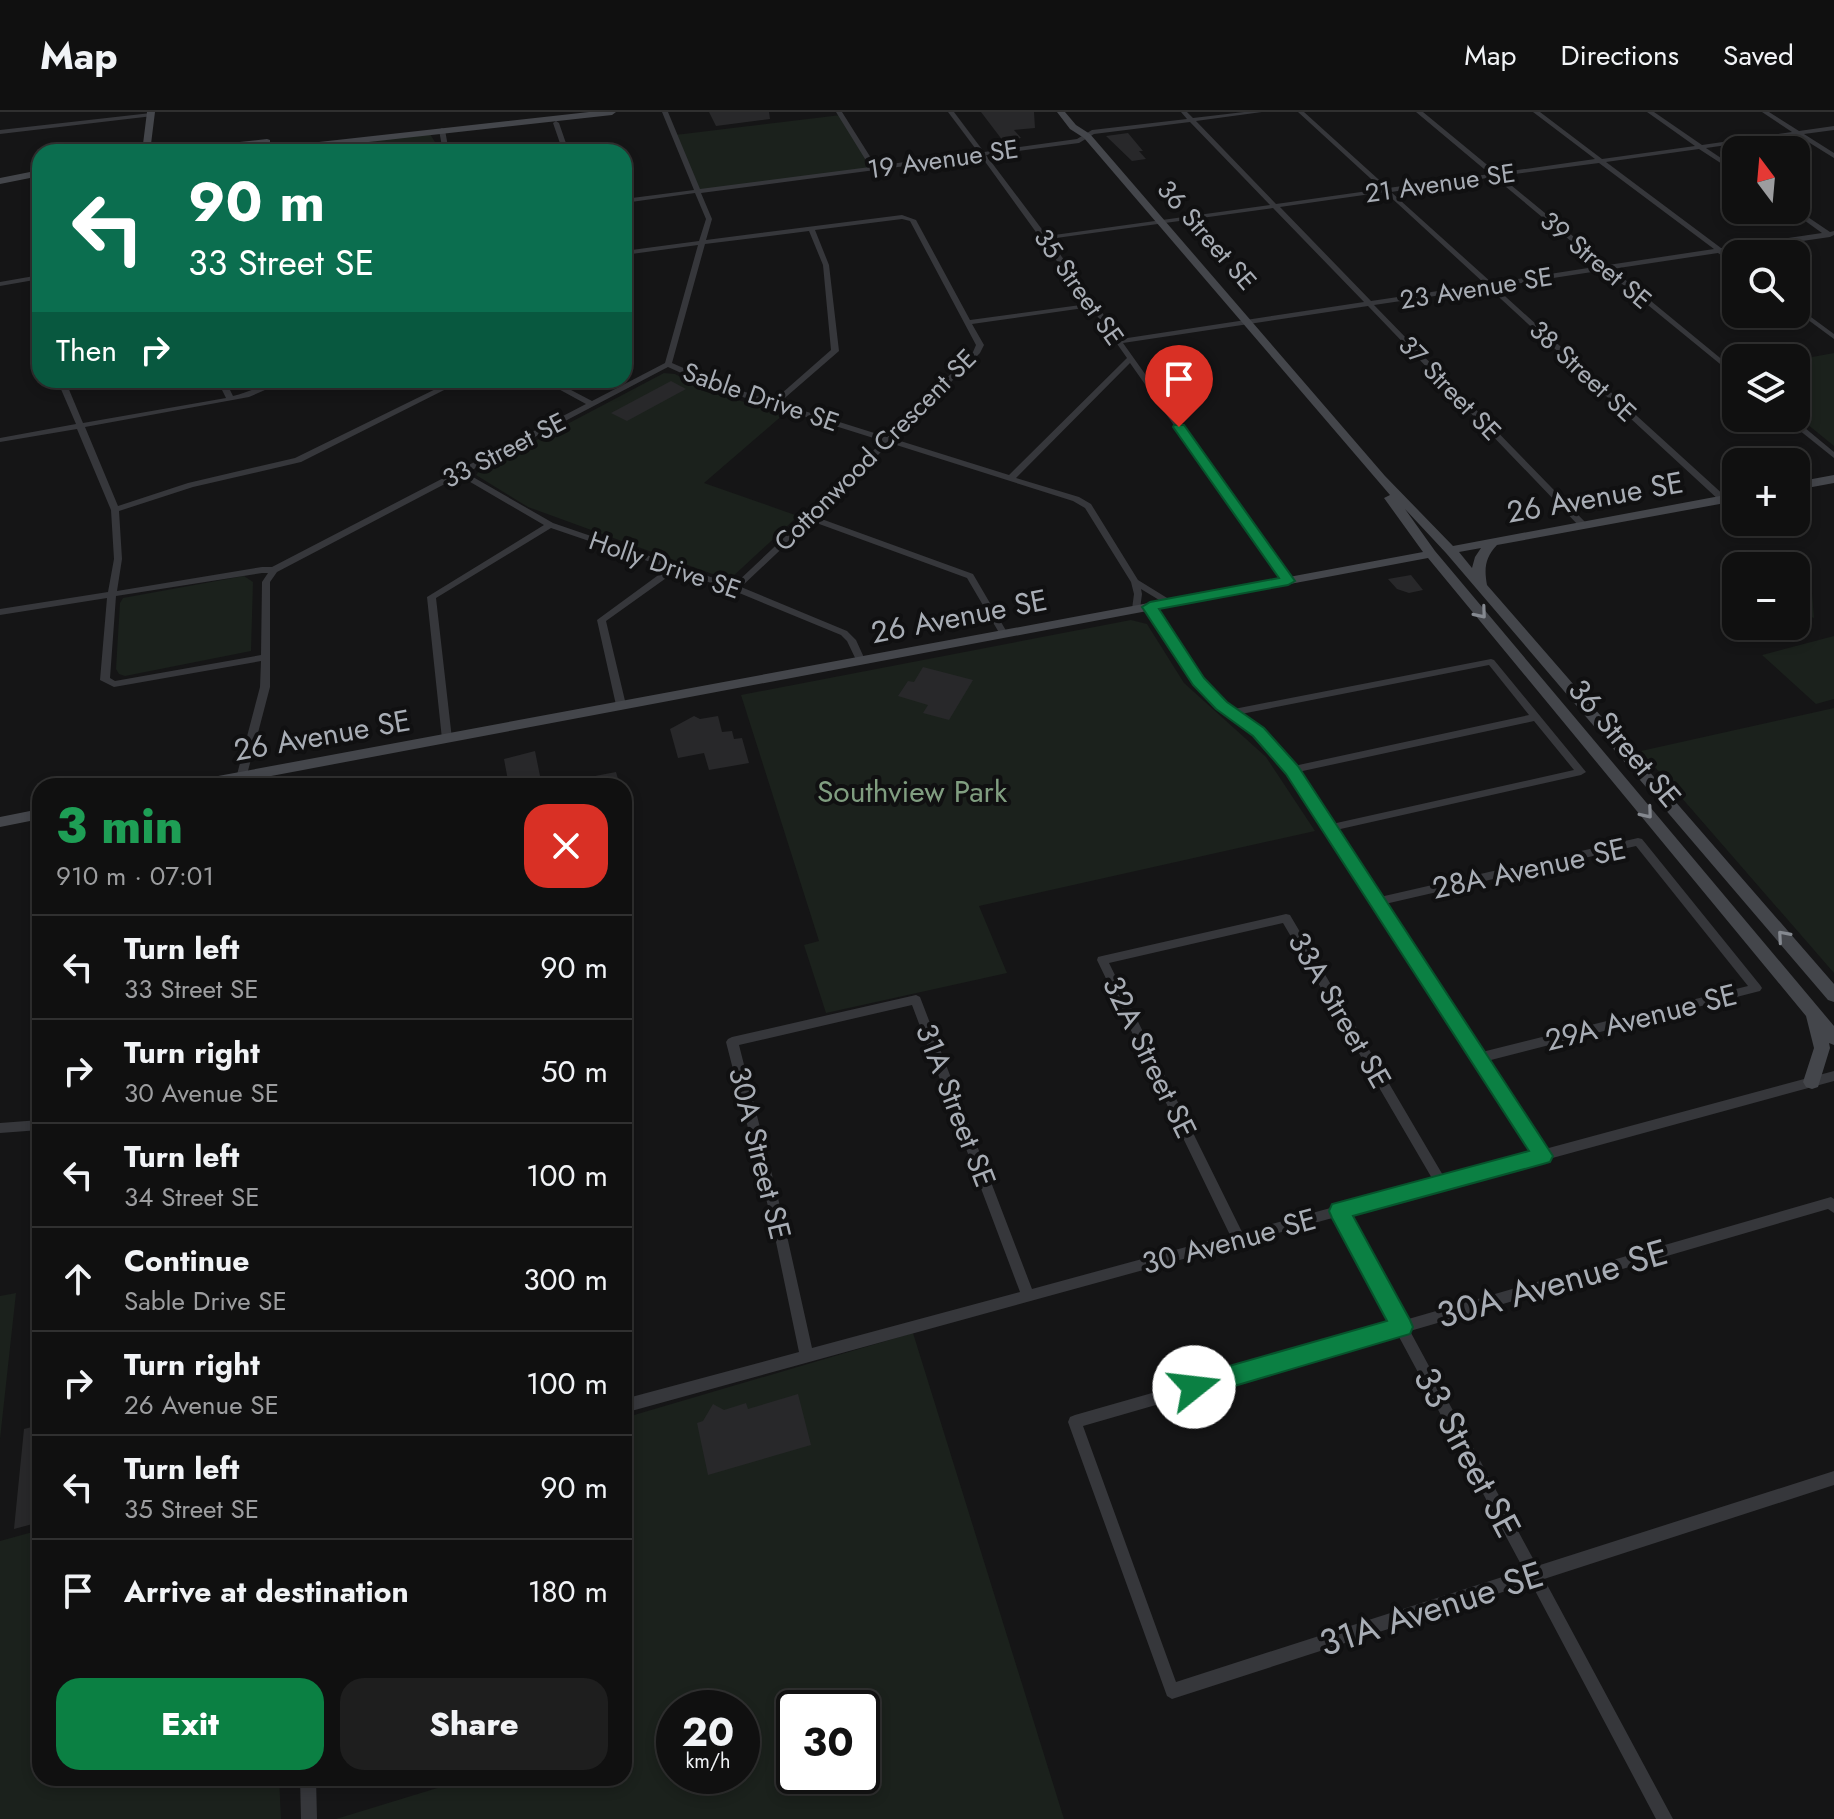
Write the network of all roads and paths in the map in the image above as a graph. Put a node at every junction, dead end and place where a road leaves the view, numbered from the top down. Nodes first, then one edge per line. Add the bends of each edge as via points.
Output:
1 (526, 112) edge
2 (612, 112) edge
3 (665, 112) edge
4 (839, 112) edge
5 (951, 112) edge
6 (1061, 112) edge
7 (1072, 112) edge
8 (1184, 112) edge
9 (1259, 112) edge
10 (1301, 112) edge
11 (1419, 112) edge
12 (1536, 112) edge
13 (1650, 112) edge
14 (1765, 112) edge
15 (151, 114) edge
16 (509, 114) junction
17 (1192, 120) junction
18 (556, 123) dead end
19 (1834, 128) edge
20 (442, 130) junction
21 (0, 132) edge
22 (1799, 133) junction
23 (1087, 136) junction
24 (147, 144) edge
25 (245, 144) edge
26 (324, 144) edge
27 (445, 144) edge
28 (563, 144) edge
29 (1700, 147) junction
30 (983, 154) junction
31 (1834, 156) edge
32 (1600, 161) junction
33 (1722, 162) edge
34 (875, 169) junction
35 (32, 173) edge
36 (1494, 175) junction
37 (0, 179) edge
38 (32, 182) edge
39 (0, 188) edge
40 (1386, 190) junction
41 (699, 192) junction
42 (632, 200) edge
43 (1274, 206) junction
44 (1810, 221) edge
45 (1161, 222) junction
46 (811, 229) junction
47 (1832, 235) edge
48 (1045, 238) junction
49 (702, 243) junction
50 (1720, 251) junction
51 (632, 252) edge
52 (1606, 268) junction
53 (32, 278) edge
54 (0, 284) edge
55 (1490, 286) junction
56 (1369, 304) junction
57 (1093, 305) junction
58 (1810, 319) edge
59 (969, 322) junction
60 (1248, 322) junction
61 (1834, 337) edge
62 (1118, 342) junction
63 (1130, 359) junction
64 (1722, 363) edge
65 (668, 364) junction
66 (632, 383) edge
67 (64, 388) edge
68 (225, 388) edge
69 (265, 388) edge
70 (444, 388) edge
71 (562, 388) edge
72 (623, 388) edge
73 (231, 399) junction
74 (593, 404) junction
75 (774, 404) junction
76 (79, 426) junction
77 (1805, 432) edge
78 (0, 440) edge
79 (889, 441) junction
80 (1834, 456) edge
81 (461, 473) junction
82 (1011, 478) junction
83 (1381, 478) junction
84 (1834, 479) edge
85 (1810, 483) edge
86 (1722, 492) edge
87 (1722, 499) edge
88 (115, 510) junction
89 (810, 518) junction
90 (550, 525) junction
91 (1583, 525) junction
92 (1493, 542) junction
93 (1450, 550) junction
94 (1431, 554) junction
95 (673, 569) junction
96 (274, 570) junction
97 (1288, 581) junction
98 (1135, 582) junction
99 (1482, 586) junction
100 (735, 588) junction
101 (112, 594) junction
102 (1169, 603) junction
103 (1143, 608) junction
104 (0, 612) edge
105 (1004, 634) junction
106 (264, 657) junction
107 (861, 662) junction
108 (621, 705) junction
109 (1232, 713) junction
110 (1537, 717) junction
111 (447, 739) junction
112 (1292, 770) junction
113 (242, 778) edge
114 (256, 778) edge
115 (32, 816) edge
116 (0, 822) edge
117 (1329, 828) junction
118 (1379, 901) junction
119 (1695, 913) joint
120 (1193, 939) joint
121 (1834, 995) edge
122 (1811, 1010) junction
123 (825, 1021) joint
124 (1834, 1038) edge
125 (1479, 1058) junction
126 (1834, 1076) edge
127 (1812, 1082) junction
128 (32, 1126) edge
129 (0, 1128) edge
130 (1543, 1156) junction
131 (1441, 1183) junction
132 (1834, 1207) edge
133 (1339, 1211) junction
134 (1239, 1239) junction
135 (1028, 1296) junction
136 (1402, 1327) junction
137 (807, 1356) junction
138 (632, 1404) edge
139 (1834, 1478) edge
140 (1119, 1549) joint
141 (1533, 1576) junction
142 (308, 1786) edge
143 (309, 1819) edge
144 (1665, 1819) edge

1 - 16 main road
2 - 20 main road
3 - 41 street
4 - 34 street
5 - 30 street, 35 Street SE
6 - 23 main road, 36 Street SE
7 - 23 main road, 36 Street SE
8 - 17 street, 37 Street SE
9 - 17 street, 19 Avenue SE
10 - 40 street, 38 Street SE
11 - 36 street, 39 Street SE
12 - 32 street
13 - 29 street
14 - 22 street
15 - 21 street
15 - 24 main road
16 - 20 main road
16 - 25 main road
17 - 23 street, 19 Avenue SE
17 - 43 street, 37 Street SE
18 - 28 street
19 - 22 street, 21 Avenue SE
20 - 26 main road
20 - 27 street
22 - 29 street, 21 Avenue SE
22 - 31 street
23 - 30 street, 19 Avenue SE
23 - 45 main road, 36 Street SE
29 - 32 street, 21 Avenue SE
29 - 33 street
30 - 34 street, 19 Avenue SE
30 - 48 street, 35 Street SE
32 - 36 street, 21 Avenue SE
32 - 50 street
34 - 41 street, 19 Avenue SE
35 - 37 main road
36 - 40 street, 21 Avenue SE
36 - 52 street, 39 Street SE
38 - 39 main road
40 - 43 street, 21 Avenue SE
40 - 55 street, 38 Street SE
41 - 42 street, 19 Avenue SE
41 - 49 street via 709,219
43 - 45 street, 21 Avenue SE
43 - 56 street, 37 Street SE
44 - 47 street
45 - 48 street, 21 Avenue SE
45 - 60 main road, 36 Street SE
46 - 49 street, Cottonwood Crescent SE
46 - 59 street, Cottonwood Crescent SE via 913,220
46 - 75 street via 826,265 835,351
47 - 50 street, 23 Avenue SE
48 - 57 street, 35 Street SE
49 - 51 street, Cottonwood Crescent SE
49 - 65 street
50 - 52 street, 23 Avenue SE
52 - 55 street, 23 Avenue SE
52 - 64 street, 39 Street SE
53 - 54 street
55 - 56 street, 23 Avenue SE
55 - 86 street, 38 Street SE
56 - 60 street, 23 Avenue SE
56 - 91 street, 37 Street SE
57 - 59 street
57 - 62 street, 35 Street SE
58 - 61 street
59 - 79 street, Cottonwood Crescent SE via 980,345 976,353
60 - 62 street, 23 Avenue SE
60 - 83 main road, 36 Street SE
62 - 63 street, 35 Street SE
63 - 82 street
63 - 97 street, 35 Street SE
65 - 66 street, 33 Street SE
65 - 75 street, Sable Drive SE
67 - 76 street
68 - 73 street
69 - 73 street
70 - 88 street via 298,460 204,481
71 - 74 street
72 - 74 street, 33 Street SE
73 - 76 street
74 - 81 street, 33 Street SE
75 - 79 street, Sable Drive SE
76 - 78 street
76 - 88 street
77 - 80 street
79 - 82 street, Sable Drive SE
79 - 89 street, Cottonwood Crescent SE
81 - 90 street, Holly Drive SE
81 - 96 street, 33 Street SE
82 - 98 street, Sable Drive SE via 1088,506
83 - 93 main road, 36 Street SE
83 - 94 main road, 36 Street SE
84 - 85 main road
87 - 91 main road, 26 Avenue SE
88 - 101 street via 118,559
89 - 100 street, Cottonwood Crescent SE
89 - 105 street via 970,576
90 - 95 street, Holly Drive SE
90 - 111 street via 431,597
91 - 92 main road, 26 Avenue SE
92 - 93 main road, 26 Avenue SE
92 - 99 main road via 1476,566
93 - 94 street, 26 Avenue SE
93 - 99 main road, 36 Street SE
94 - 97 main road, 26 Avenue SE
94 -> 122 main road, 36 Street SE
95 - 100 street, Holly Drive SE
95 - 108 street via 601,620
96 - 101 street
96 - 106 street via 266,582
97 - 102 main road, 26 Avenue SE
98 - 102 street, Sable Drive SE
98 - 103 street, Sable Drive SE
121 -> 99 main road, 36 Street SE
100 - 107 street, Holly Drive SE via 844,633
101 - 104 street
101 - 106 street via 105,680 114,684
102 - 103 main road, 26 Avenue SE
103 - 105 main road, 26 Avenue SE
103 - 109 street via 1199,682
105 - 107 main road, 26 Avenue SE
106 - 113 street via 265,687
107 - 108 main road, 26 Avenue SE
108 - 111 main road, 26 Avenue SE
109 - 110 street via 1491,662
109 - 112 street
110 - 112 street
110 - 117 street via 1581,772
111 - 114 main road, 26 Avenue SE
112 - 117 street
115 - 116 main road
117 - 118 street
118 - 119 street, 28A Avenue SE via 1638,842
118 - 125 street
119 - 125 street, 29A Avenue SE via 1756,988
120 - 131 street, 33A Street SE via 1286,918
120 - 134 street, 32A Street SE via 1102,960
122 - 124 main road, 36 Street SE
122 - 127 main road via 1822,1048
123 - 135 street, 31A Street SE via 916,1000
123 - 137 street, 30A Street SE via 732,1042
125 - 130 street
126 - 127 street, 30 Avenue SE
127 - 130 street, 30 Avenue SE
128 - 129 street
130 - 131 street, 30 Avenue SE
131 - 133 street, 30 Avenue SE
132 - 136 street, 30A Avenue SE via 1831,1203
133 - 134 street, 30 Avenue SE
133 - 136 street, 33 Street SE
134 - 135 street, 30 Avenue SE
135 - 137 street, 30 Avenue SE
136 - 140 street, 30A Avenue SE via 1075,1422
136 - 141 street, 33 Street SE
137 - 138 street, 30 Avenue SE
139 - 141 street, 31A Avenue SE
140 - 141 street, 31A Avenue SE via 1172,1691
141 - 144 street, 33 Street SE
142 - 143 street

